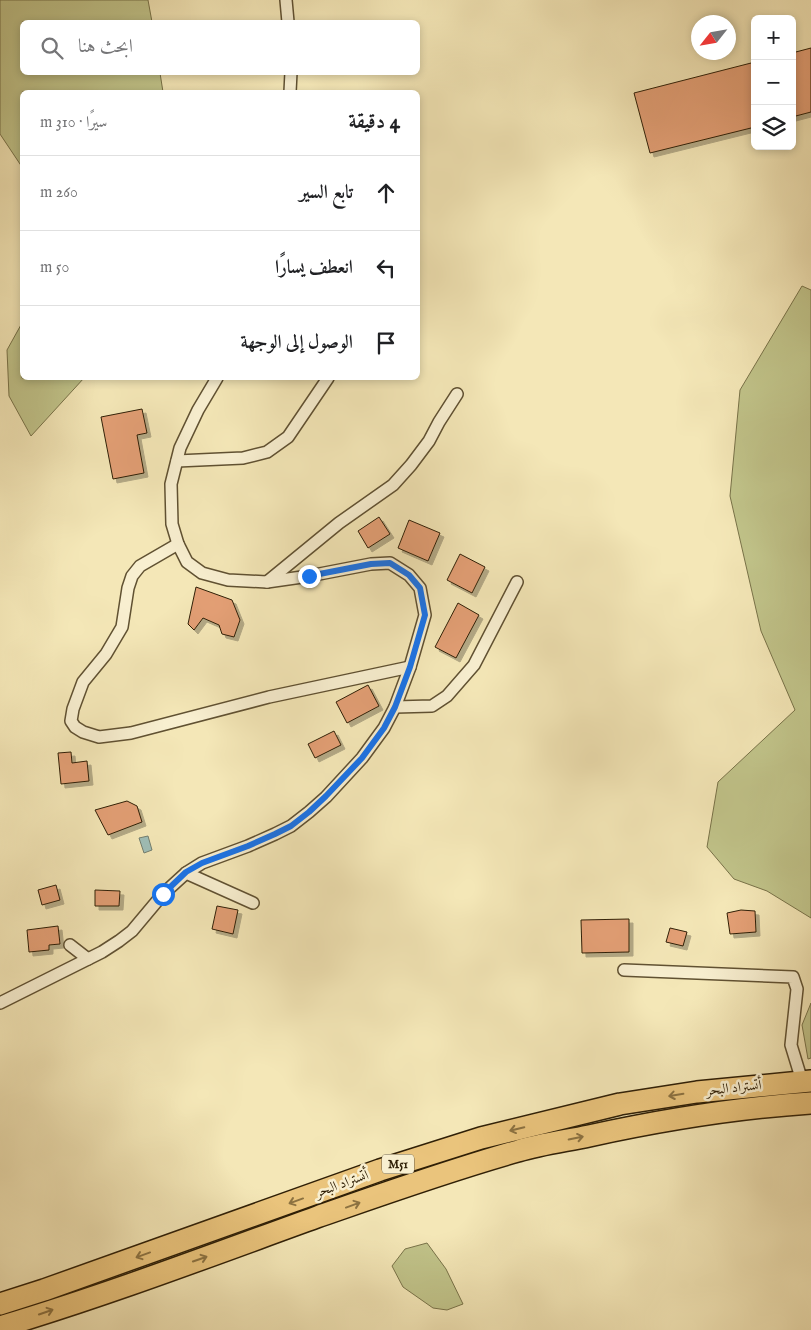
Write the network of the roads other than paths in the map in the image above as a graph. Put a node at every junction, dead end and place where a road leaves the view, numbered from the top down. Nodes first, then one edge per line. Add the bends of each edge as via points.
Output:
1 (286, 0) edge
2 (288, 20) edge
3 (290, 75) edge
4 (290, 90) edge
5 (216, 380) edge
6 (327, 380) edge
7 (457, 394) dead end
8 (177, 461) junction
9 (178, 544) junction
10 (267, 582) junction
11 (518, 582) dead end
12 (410, 667) junction
13 (395, 707) junction
14 (186, 872) junction
15 (253, 903) dead end
16 (70, 945) dead end
17 (88, 959) junction
18 (624, 970) dead end
19 (0, 1003) edge
20 (806, 1081) edge
21 (811, 1104) edge
22 (0, 1304) edge
23 (0, 1327) edge

1 - 2 street
3 - 4 street
5 - 8 street via 180,448
6 - 8 street via 288,438 267,452 243,458
7 - 10 street via 429,441 393,486 339,523
8 - 9 street via 171,484 172,524
9 - 10 street via 187,562 202,573 228,580
9 - 12 street via 140,566 132,576 122,627 106,654 83,682 73,710 71,721 83,732 99,738 131,733 269,697
10 - 12 street via 390,563 409,575 420,588 425,615
11 - 13 street via 474,666 447,696 432,706
12 - 13 street
13 - 14 street via 362,758 309,812 275,834
14 - 15 street
14 - 17 street via 132,931
16 - 17 street
17 - 19 street
18 - 20 street via 793,977 797,990 791,1045
20 -> 22 highway, أتستراد البحر / M51 via 620,1104 481,1138 380,1170
23 -> 21 highway, أتستراد البحر / M51 via 394,1190 521,1150 678,1118 764,1106

